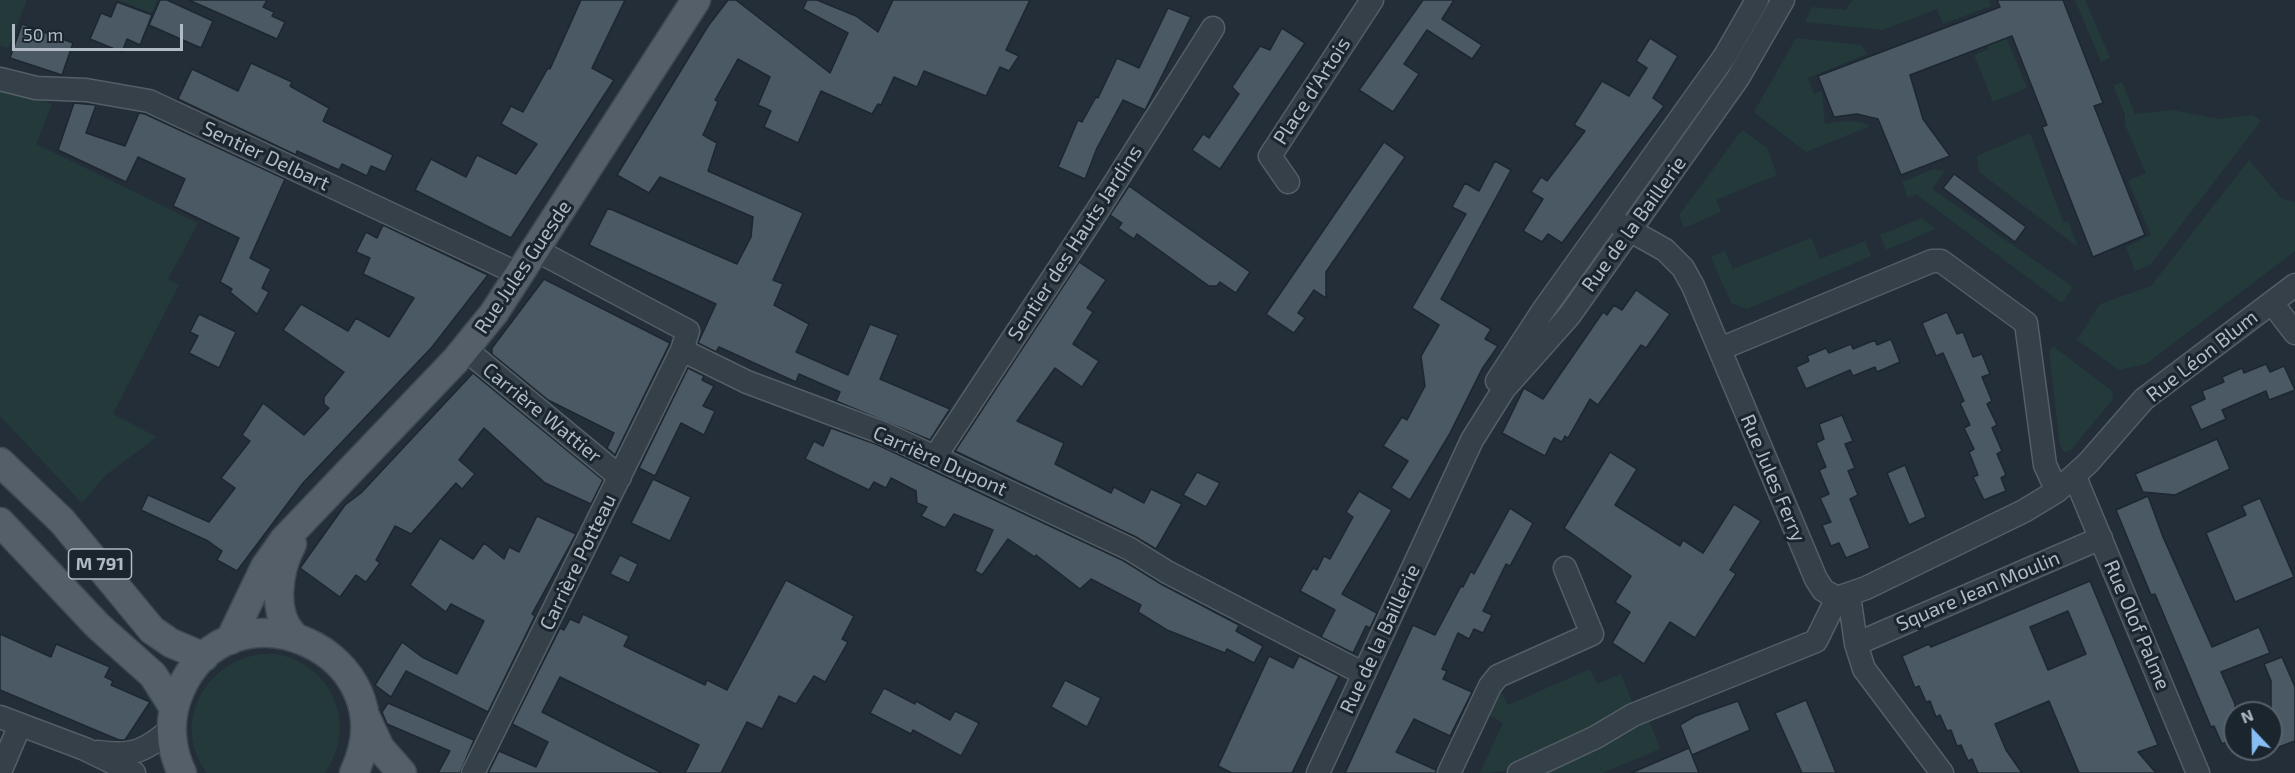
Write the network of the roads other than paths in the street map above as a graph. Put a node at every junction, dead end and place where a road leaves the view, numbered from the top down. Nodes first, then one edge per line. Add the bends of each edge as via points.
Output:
1 (696, 0) edge
2 (1372, 0) edge
3 (1757, 0) edge
4 (1783, 0) edge
5 (1213, 28) dead end
6 (0, 79) edge
7 (1288, 183) dead end
8 (1609, 219) junction
9 (1630, 230) junction
10 (536, 250) junction
11 (520, 275) junction
12 (2295, 285) edge
13 (2272, 303) junction
14 (2295, 333) edge
15 (465, 349) junction
16 (1720, 349) junction
17 (682, 350) junction
18 (1472, 440) junction
19 (935, 457) junction
20 (0, 462) edge
21 (620, 477) junction
22 (2066, 484) junction
23 (316, 508) junction
24 (0, 522) edge
25 (2101, 538) junction
26 (1565, 568) dead end
27 (1843, 597) junction
28 (294, 636) junction
29 (230, 640) junction
30 (1856, 644) junction
31 (204, 657) junction
32 (1364, 674) junction
33 (364, 713) junction
34 (173, 718) junction
35 (10, 721) edge
36 (85, 749) junction
37 (0, 772) edge
38 (134, 773) edge
39 (182, 773) edge
40 (354, 773) edge
41 (402, 773) edge
42 (473, 773) edge
43 (1318, 773) edge
44 (1449, 773) edge
45 (1519, 773) edge
46 (1942, 773) edge
47 (2198, 773) edge

1 - 10 main road, Rue Jules Guesde
2 - 7 street, Place d'Artois via 1270,156
3 - 8 street, Rue de la Baillerie via 1725,56
4 - 9 street, Rue de la Baillerie via 1738,78
5 - 19 street, Sentier des Hauts Jardins
6 - 11 street, Sentier Delbart via 36,88 86,90 149,101
8 - 9 street, Rue Jules Ferry
8 - 18 street, Rue de la Baillerie via 1513,356 1486,402
9 - 16 street, Rue Jules Ferry via 1665,250 1683,268
9 - 18 street, Rue de la Baillerie via 1569,316 1504,389
10 - 11 main road, Rue Jules Guesde
10 - 17 street via 688,331
11 - 15 main road, Rue Jules Guesde
12 - 13 street, Rue Léon Blum
13 - 14 street
13 - 22 street, Rue Léon Blum via 2144,399
15 - 21 street, Carrière Wattier
15 - 23 main road, Rue Jules Guesde
16 - 22 street via 1932,261 1941,261 2026,323 2045,465
16 - 27 street, Rue Jules Ferry via 1816,579 1823,590
17 - 19 street, Carrière Dupont via 747,382 883,433
17 - 21 street, Carrière Potteau
18 - 32 street, Rue de la Baillerie
19 - 32 street, Carrière Dupont via 1130,549
20 - 31 main road, M 791 via 62,520 152,630
21 - 42 street, Carrière Potteau
22 - 25 street, Rue Olof Palme
22 - 27 street via 2024,511
23 - 28 main road, Rue Jules Guesde via 290,547 282,570 282,610
23 - 29 main road, Rue Jules Guesde via 284,540 265,567
24 - 34 main road, M 791 via 98,626 153,675
25 - 30 street, Square Jean Moulin
25 - 47 street, Rue Olof Palme
26 - 44 street via 1592,634 1498,676
27 - 30 street
27 - 45 street via 1816,640 1633,715
28 - 29 main road via 265,632
28 - 33 main road via 316,645 340,664 354,684
29 - 31 main road
30 - 46 street via 1864,669
31 - 34 main road via 185,680
32 - 43 street, Rue de la Baillerie
33 - 40 main road via 364,743
33 - 41 main road via 381,748
34 - 36 street via 150,746 134,752 121,755
34 - 39 main road via 174,751
35 - 36 street
35 - 37 street
36 - 38 street

